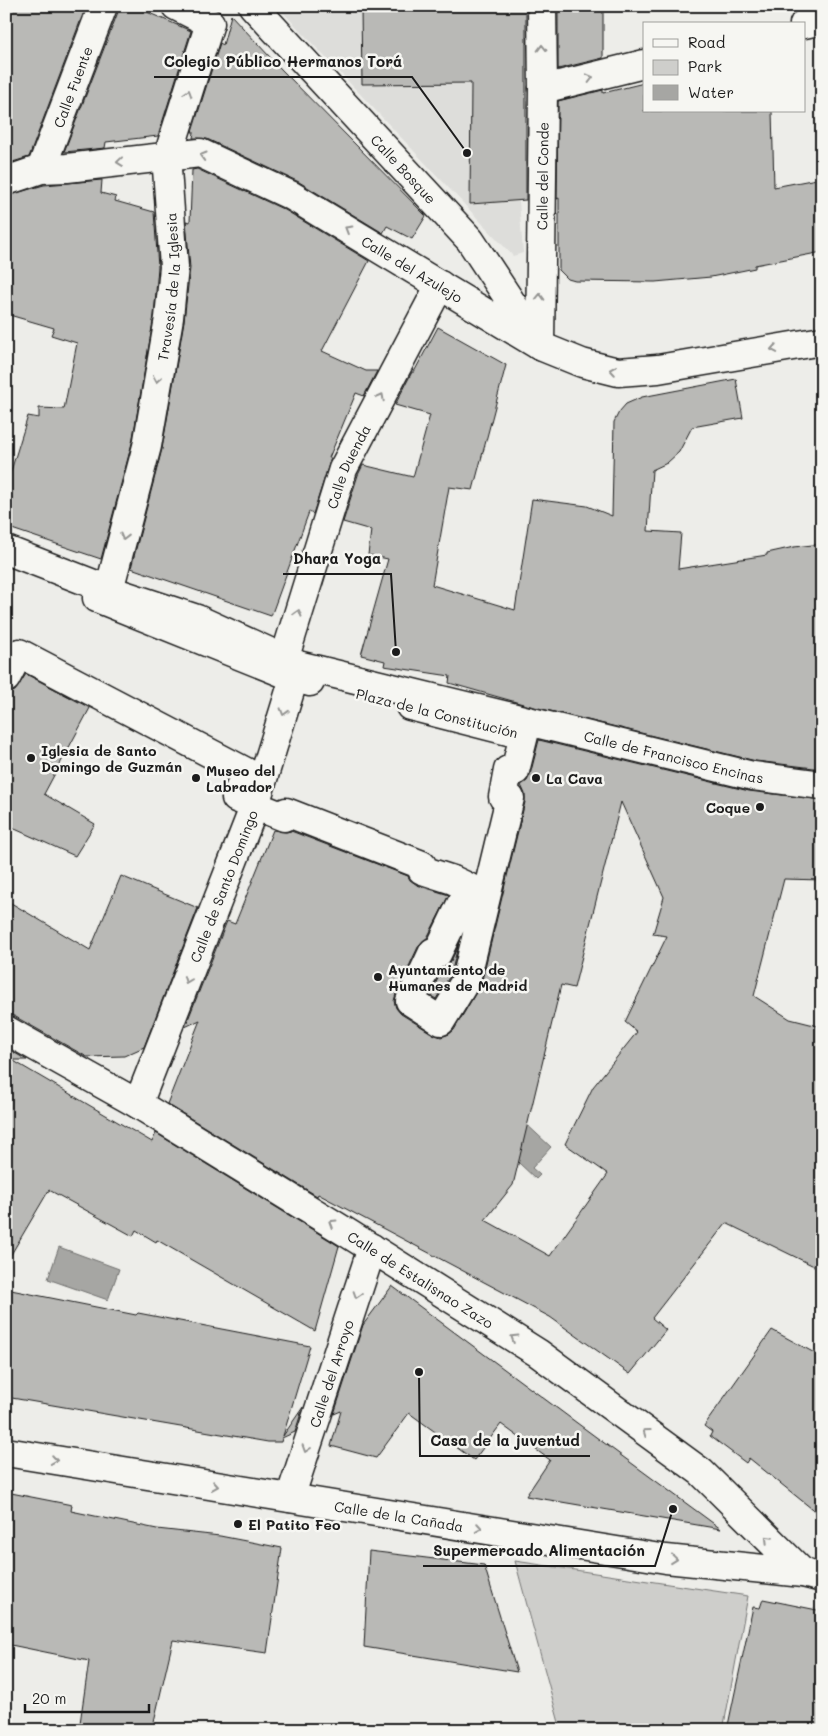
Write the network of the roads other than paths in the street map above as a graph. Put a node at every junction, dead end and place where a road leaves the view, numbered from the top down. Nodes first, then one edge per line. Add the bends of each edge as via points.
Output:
1 (103, 6) edge
2 (176, 6) edge
3 (253, 6) edge
4 (542, 6) edge
5 (822, 20) edge
6 (806, 24) edge
7 (643, 64) edge
8 (543, 89) junction
9 (168, 156) junction
10 (41, 169) junction
11 (6, 181) edge
12 (440, 285) junction
13 (822, 341) edge
14 (540, 346) junction
15 (6, 550) edge
16 (6, 564) edge
17 (109, 590) junction
18 (291, 662) junction
19 (6, 678) edge
20 (526, 722) joint
21 (822, 785) edge
22 (255, 805) junction
23 (6, 1030) edge
24 (138, 1104) junction
25 (372, 1248) junction
26 (6, 1452) edge
27 (290, 1498) junction
28 (812, 1575) edge

1 - 10 street, Calle Fuente
9 -> 2 street, Travesía de la Iglesia via 210,23
3 - 14 street, Calle Bosque via 470,240
8 -> 4 street, Calle del Conde
5 - 6 street
8 -> 7 street
14 -> 8 street, Calle del Conde
9 -> 10 street, Calle del Azulejo
12 -> 9 street, Calle del Azulejo via 292,196 200,153
9 -> 17 street, Travesía de la Iglesia via 174,267 168,318 146,446
10 - 11 street, Calle del Azulejo
12 - 14 street, Calle del Azulejo
18 -> 12 street, Calle Duenda via 343,469
13 -> 14 street, Calle del Azulejo via 658,369 618,372 582,363
15 - 17 street, Plaza de la Constitución
16 - 22 street, Plaza de la Constitución via 296,678 524,735 515,771 508,770 503,797 510,798 466,980 441,1021 410,1001 433,952 437,954 463,903 468,887 421,870 422,865 286,812 284,817
17 - 18 street, Plaza de la Constitución via 197,619
18 - 20 street, Plaza de la Constitución
18 -> 22 street, Calle de Santo Domingo
19 - 22 street, Plaza de la Constitución via 19,653 246,772 236,798
20 - 21 street, Calle de Francisco Encinas via 753,776
22 -> 24 street, Calle de Santo Domingo
23 - 24 street, Calle de Estalisnao Zazo
25 -> 24 street, Calle de Estalisnao Zazo
25 -> 27 street, Calle del Arroyo
28 -> 25 street, Calle de Estalisnao Zazo via 701,1472 538,1353
26 -> 27 street, Calle de la Cañada
27 -> 28 street, Calle de la Cañada via 666,1558

